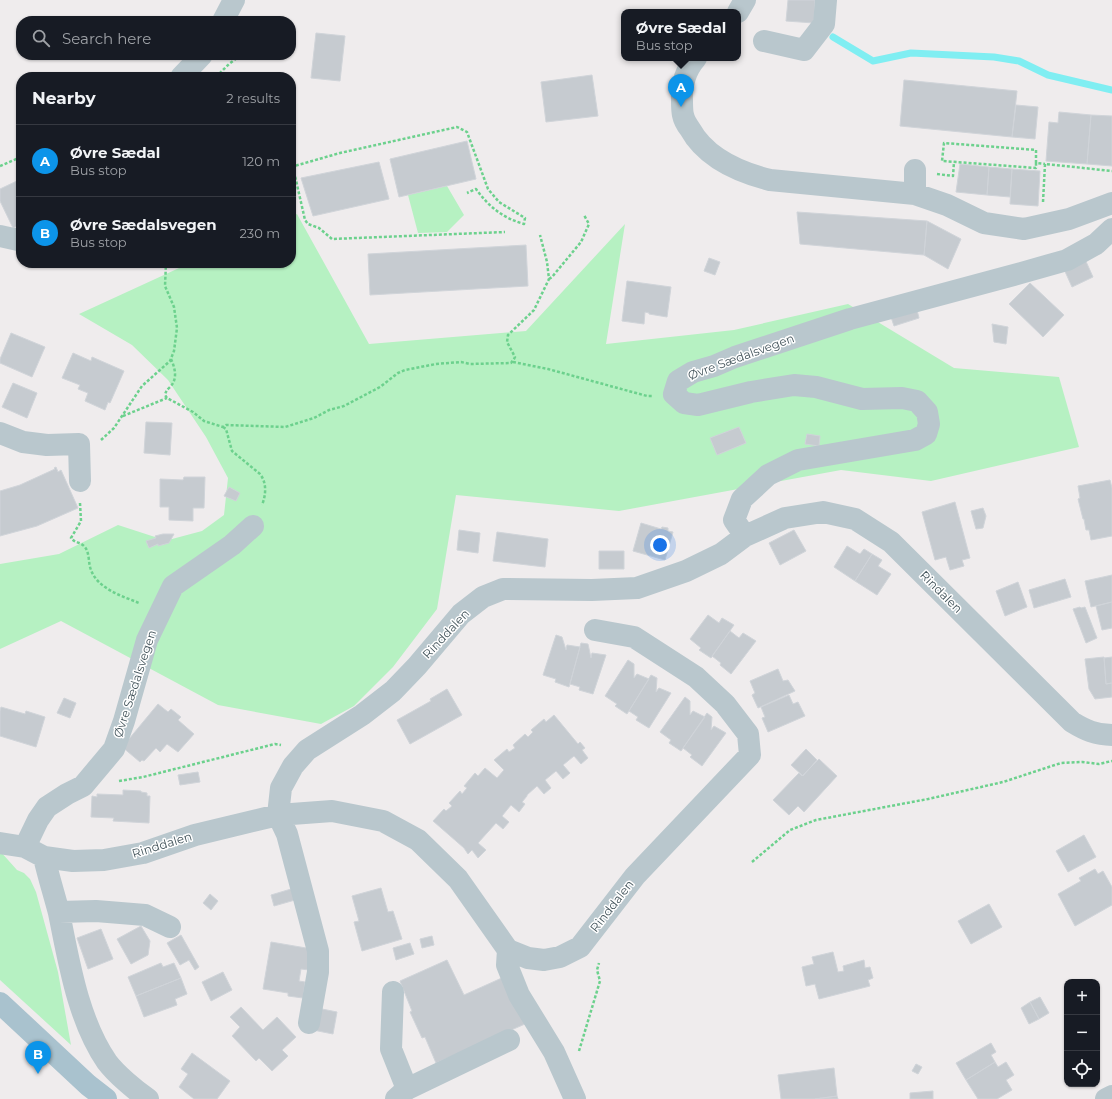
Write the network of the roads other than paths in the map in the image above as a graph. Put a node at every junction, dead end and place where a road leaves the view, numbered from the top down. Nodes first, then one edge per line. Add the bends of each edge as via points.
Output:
1 (234, 0) edge
2 (745, 0) edge
3 (826, 0) edge
4 (740, 9) edge
5 (226, 16) edge
6 (764, 41) dead end
7 (197, 60) edge
8 (693, 61) edge
9 (186, 72) edge
10 (923, 172) road end
11 (914, 194) junction
12 (1111, 207) edge
13 (1112, 229) edge
14 (0, 236) edge
15 (16, 240) edge
16 (0, 433) edge
17 (80, 481) road end
18 (253, 526) road end
19 (745, 536) junction
20 (595, 630) dead end
21 (1112, 735) edge
22 (278, 815) junction
23 (0, 843) edge
24 (34, 852) junction
25 (58, 912) junction
26 (170, 927) dead end
27 (508, 950) junction
28 (393, 992) dead end
29 (0, 1003) edge
30 (309, 1022) dead end
31 (509, 1040) dead end
32 (402, 1094) edge
33 (1112, 1096) edge
34 (106, 1099) edge
35 (148, 1099) edge
36 (575, 1099) edge
37 (1106, 1099) edge

1 - 5 street
2 - 4 street
3 - 6 street via 824,24 804,50
7 - 9 street
8 - 11 street via 681,89 683,116 693,135 707,151 731,167 770,180
10 - 11 street
11 - 12 street via 947,205 984,223 1024,229
13 - 19 street, Øvre Sædalsvegen via 1096,244 1067,260 850,319 693,372 678,381 674,394 684,403 698,405 794,385 816,387 862,399 902,398 917,401 927,412 929,424 926,434 914,440 798,460 768,475 742,499 734,520
14 - 15 street
16 - 17 street via 23,442 47,445 88,444
18 - 24 street, Øvre Sædalsvegen via 232,545 173,586 147,640 114,749 83,786 47,807 38,820
19 - 21 street, Rindalen via 785,518 823,512 855,519 891,542 1072,722 1087,731
19 - 22 street, Rinddalen via 722,554 686,571 637,588 503,590 483,597 461,614 393,691 362,715 307,750 293,766 281,788
20 - 27 street, Rinddalen via 634,637 696,677 725,704 748,734 750,755 635,876 580,947 560,957 544,960 528,958
22 - 24 street, Rinddalen via 195,835 143,853 104,860 73,861
22 - 27 street, Rinddalen via 332,811 383,821 418,840 458,879
22 - 30 street via 287,834 318,951 318,972
23 - 24 street, Rinddalen
24 - 25 street
25 - 26 street via 96,911 145,915
25 - 35 street via 64,944 91,1033 108,1063
27 - 36 street via 507,965 519,996 554,1052
28 - 32 street via 391,1049
29 - 34 main road
31 - 32 street
33 - 37 street

